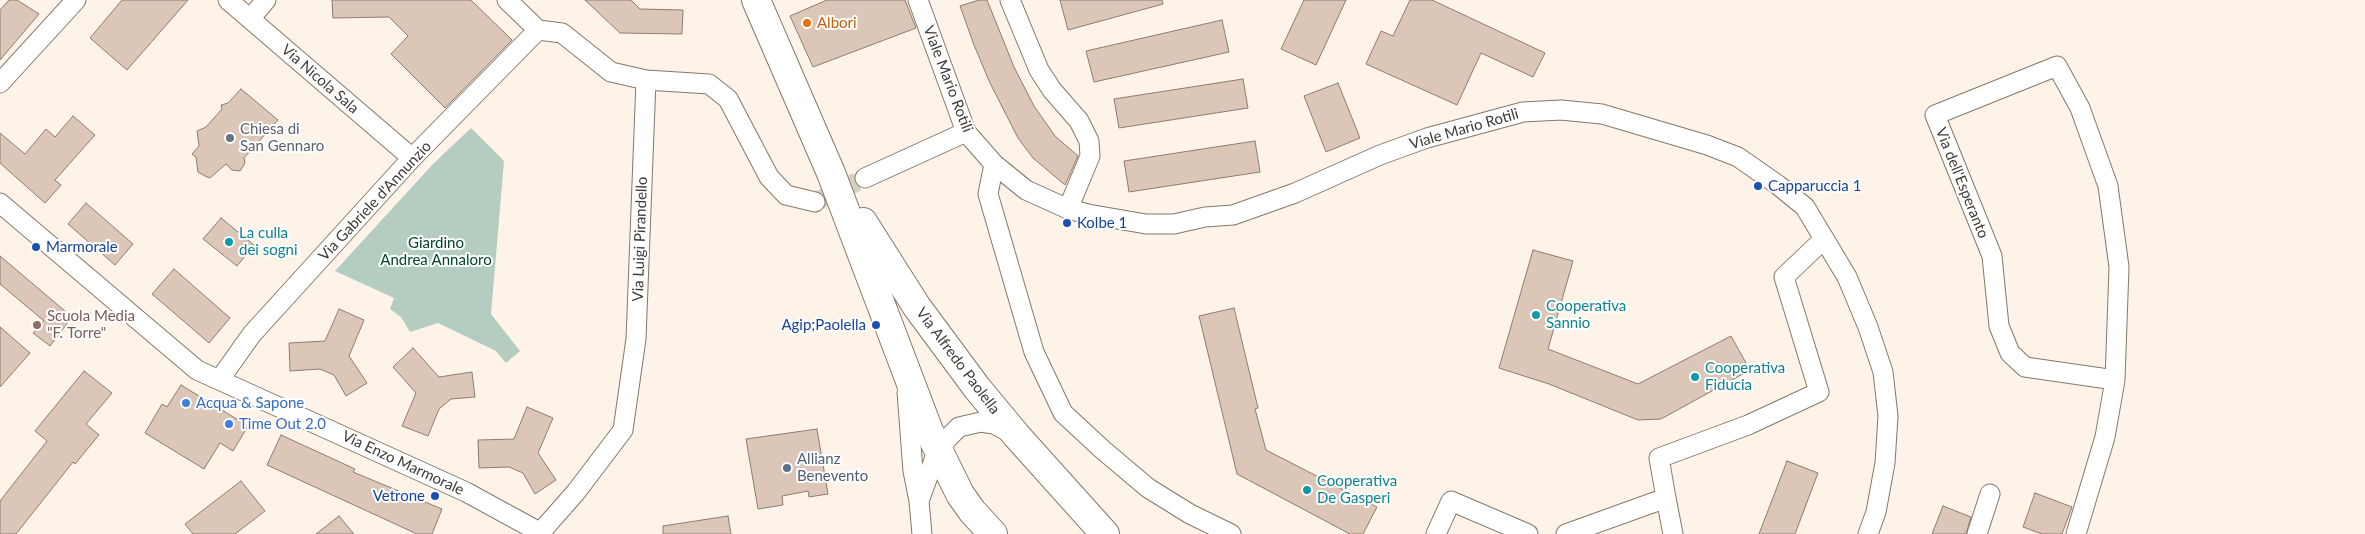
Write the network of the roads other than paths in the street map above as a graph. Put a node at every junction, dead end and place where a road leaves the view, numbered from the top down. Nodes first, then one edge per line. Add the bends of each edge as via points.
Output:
1 (76, 0) edge
2 (228, 0) edge
3 (266, 0) edge
4 (508, 0) edge
5 (756, 0) edge
6 (918, 0) edge
7 (1010, 0) edge
8 (250, 19) junction
9 (538, 30) junction
10 (646, 80) junction
11 (0, 83) edge
12 (966, 132) junction
13 (412, 158) junction
14 (994, 164) junction
15 (830, 173) junction
16 (865, 178) tunnel mouth
17 (815, 202) tunnel mouth
18 (0, 203) edge
19 (1068, 209) junction
20 (1824, 239) junction
21 (904, 365) junction
22 (220, 379) junction
23 (2115, 380) junction
24 (1016, 435) junction
25 (938, 449) junction
26 (1990, 494) dead end
27 (1666, 498) junction
28 (919, 501) junction
29 (1103, 533) edge
30 (540, 534) edge
31 (922, 534) edge
32 (993, 534) edge
33 (1231, 534) edge
34 (1436, 534) edge
35 (1528, 534) edge
36 (1566, 534) edge
37 (1673, 534) edge
38 (1868, 534) edge
39 (1976, 534) edge
40 (2076, 534) edge

1 - 11 street
2 - 8 street, Via Nicola Sala
3 - 8 street
4 - 9 street
5 - 15 main road, Via Alfredo Paolella
6 - 12 street, Viale Mario Rotili
7 - 19 street via 1038,70 1079,121 1089,141 1090,156
8 - 13 street, Via Nicola Sala
9 - 10 street via 562,32 612,72
9 - 13 street, Via Gabriele d'Annunzio
10 - 17 street via 709,84 728,99 769,177 786,195
10 - 30 street, Via Luigi Pirandello via 636,339 623,430
12 - 14 street, Viale Mario Rotili
12 - 16 street
13 - 22 street, Via Gabriele d'Annunzio via 252,334
14 - 19 street, Viale Mario Rotili via 1026,190
14 - 33 street via 988,194 1034,352 1063,413 1148,488
15 - 21 main road, Via Alfredo Paolella
15 - 24 main road, Via Alfredo Paolella via 917,307
18 - 22 street, Via Enzo Marmorale via 197,370
19 - 20 street, Viale Mario Rotili via 1146,224 1174,224 1233,215 1427,138 1523,112 1561,110 1602,114 1707,145 1738,158 1805,207
20 - 27 street via 1784,277 1819,392 1748,425 1659,458
20 - 38 street, Viale Mario Rotili via 1847,278 1883,372 1888,416 1886,462
21 - 25 main road, Via Alfredo Paolella
21 - 28 street via 912,471
22 - 30 street, Via Enzo Marmorale via 466,492
23 - 23 street, Via dell'Esperanto via 2119,267 2108,186 2080,108 2057,66 1935,115 1992,256 1999,326 2010,354 2025,367
23 - 40 street, Via dell'Esperanto via 2105,438
24 - 25 street via 994,424 980,422 960,427
24 - 29 main road, Via Alfredo Paolella
25 - 28 street
25 - 32 main road, Via Alfredo Paolella via 960,494
26 - 39 street
27 - 36 street
27 - 37 street
28 - 31 street
34 - 35 street via 1451,501

